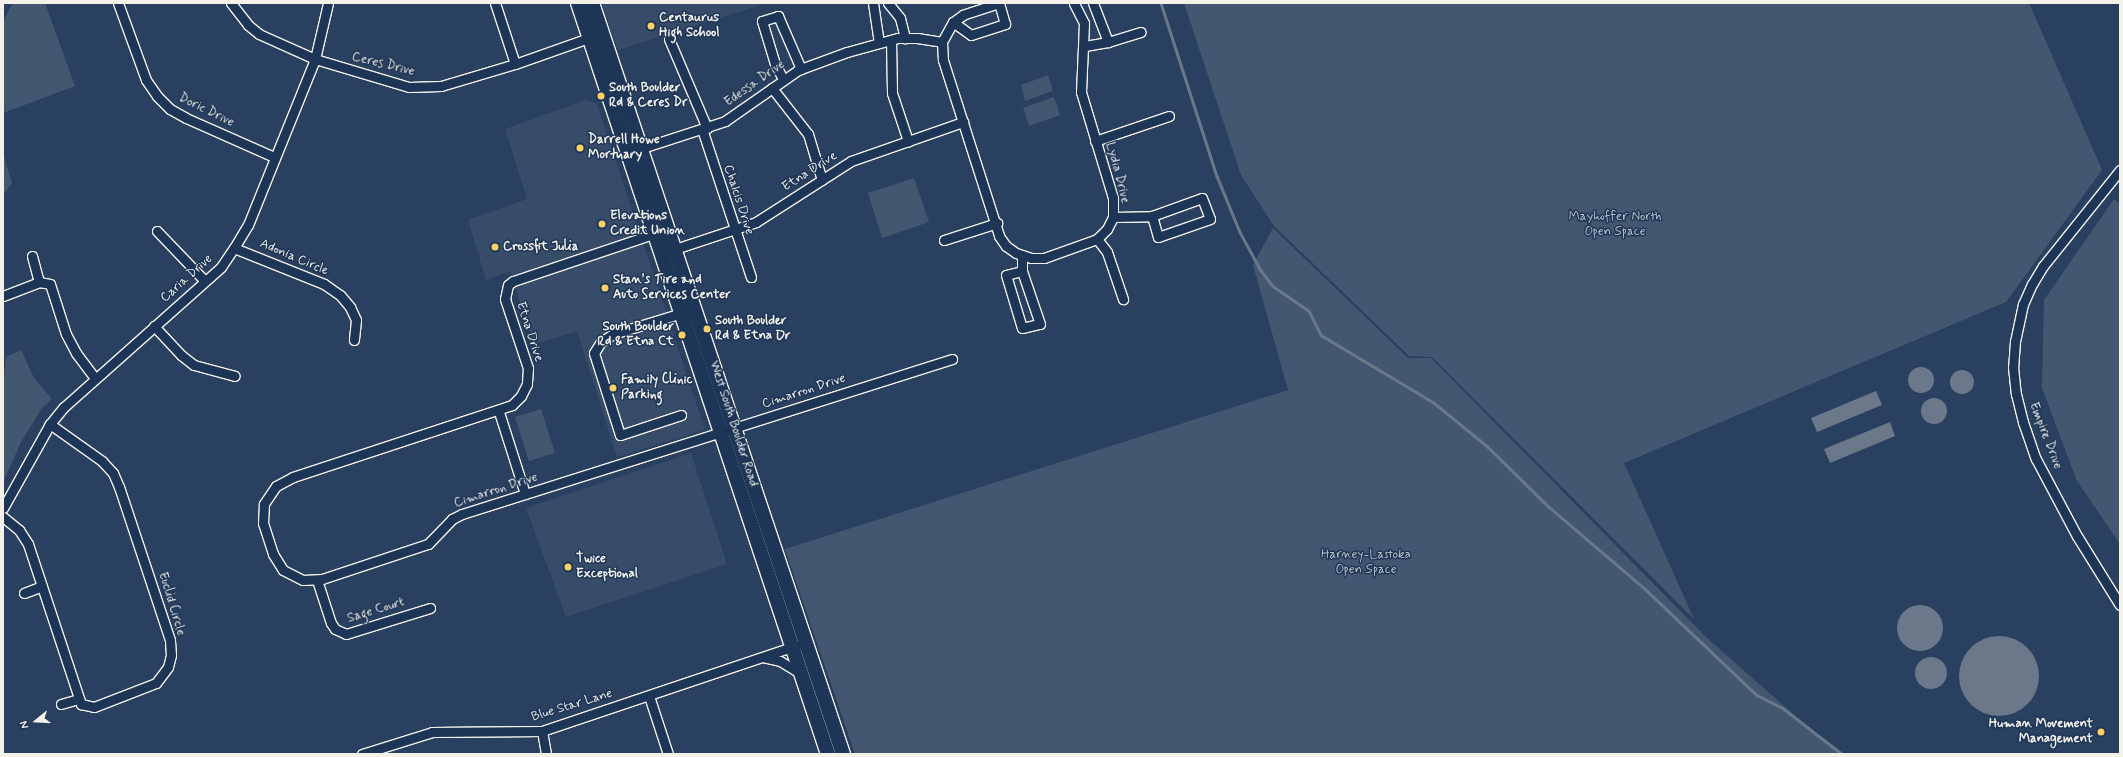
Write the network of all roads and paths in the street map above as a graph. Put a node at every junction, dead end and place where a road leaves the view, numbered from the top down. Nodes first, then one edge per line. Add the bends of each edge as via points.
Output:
1 (118, 3) edge
2 (231, 3) edge
3 (328, 3) edge
4 (495, 3) edge
5 (578, 3) edge
6 (592, 3) edge
7 (873, 3) edge
8 (888, 3) edge
9 (1074, 3) edge
10 (1093, 3) edge
11 (994, 4) edge
12 (953, 22) junction
13 (1140, 32) dead end
14 (589, 38) junction
15 (668, 39) dead end
16 (898, 39) junction
17 (942, 42) junction
18 (1108, 42) junction
19 (879, 43) junction
20 (1084, 46) junction
21 (315, 59) junction
22 (515, 64) junction
23 (800, 69) junction
24 (783, 79) junction
25 (772, 88) junction
26 (1169, 116) dead end
27 (963, 122) junction
28 (705, 129) junction
29 (908, 141) junction
30 (1095, 141) junction
31 (642, 148) junction
32 (628, 153) junction
33 (274, 157) junction
34 (2120, 170) edge
35 (822, 180) junction
36 (1152, 216) junction
37 (1113, 217) junction
38 (997, 223) junction
39 (734, 230) junction
40 (157, 231) dead end
41 (653, 234) junction
42 (1097, 239) junction
43 (944, 240) dead end
44 (234, 248) junction
45 (675, 249) junction
46 (1022, 255) junction
47 (32, 256) dead end
48 (1022, 271) junction
49 (751, 277) dead end
50 (204, 280) junction
51 (38, 282) junction
52 (3, 296) edge
53 (1123, 299) dead end
54 (695, 308) junction
55 (681, 313) junction
56 (154, 326) junction
57 (354, 340) dead end
58 (952, 359) dead end
59 (235, 376) dead end
60 (94, 377) junction
61 (521, 396) joint
62 (499, 412) junction
63 (681, 415) dead end
64 (50, 424) junction
65 (734, 428) junction
66 (719, 433) junction
67 (525, 494) junction
68 (3, 508) edge
69 (3, 517) edge
70 (317, 580) junction
71 (42, 586) junction
72 (24, 593) dead end
73 (2120, 605) edge
74 (430, 608) dead end
75 (807, 642) junction
76 (792, 646) junction
77 (762, 657) junction
78 (801, 674) junction
79 (649, 696) junction
80 (79, 699) junction
81 (61, 704) dead end
82 (542, 731) junction
83 (362, 754) edge
84 (546, 754) edge
85 (668, 754) edge
86 (828, 754) edge
87 (843, 754) edge

1 - 33 street, Doric Drive via 146,80 170,109
2 - 21 street, Ceres Drive via 248,25 259,34
3 - 21 street, Caria Drive
4 - 22 street
5 - 14 main road, West South Boulder Road
6 - 31 main road, West South Boulder Road
7 - 19 street
8 - 16 street via 900,18
9 - 20 street, Lydia Drive via 1084,23
10 - 18 street
11 - 12 street via 963,15
11 - 12 street via 1005,24 971,35
12 - 17 street
13 - 18 street
14 - 22 street, Ceres Drive
14 - 32 main road, West South Boulder Road
15 - 28 street, Chalcis Drive
16 - 17 street
16 - 19 street, Edessa Drive
16 - 29 street via 892,93
17 - 27 street via 943,60
18 - 20 street
19 - 23 street, Edessa Drive
20 - 30 street, Lydia Drive via 1081,92
21 - 22 street, Ceres Drive via 386,82 427,88
21 - 33 street, Caria Drive
23 - 24 street, Edessa Drive
23 - 24 street via 778,16 762,21 775,64
24 - 25 street, Edessa Drive
25 - 28 street, Edessa Drive via 725,121
25 - 35 street via 808,134
26 - 30 street
27 - 29 street, Etna Drive
27 - 38 street
28 - 31 street, Edessa Drive
28 - 39 street, Chalcis Drive
29 - 35 street, Etna Drive via 851,161
30 - 37 street, Lydia Drive via 1113,198
31 - 32 street, Edessa Drive
31 - 45 main road, West South Boulder Road
32 - 41 main road, West South Boulder Road
33 - 44 street, Caria Drive via 248,225
34 - 73 street, Empire Drive via 2065,237 2032,284 2015,341 2014,367 2016,394 2036,458 2077,536
35 - 39 street, Etna Drive via 756,222
36 - 36 street via 1202,198 1210,219 1158,236
36 - 37 street
37 - 42 street, Lydia Drive via 1107,229
38 - 43 street
38 - 46 street via 999,236 1006,246
39 - 45 street, Etna Drive
39 - 49 street, Chalcis Drive
40 - 50 street
41 - 55 main road, West South Boulder Road
41 - 61 street, Etna Drive via 513,281 508,285 505,299 528,368 527,384
42 - 46 street via 1044,258
42 - 53 street via 1107,252
44 - 50 street, Caria Drive via 221,267
44 - 57 street, Adonia Circle via 324,284 340,295 356,320
45 - 54 main road, West South Boulder Road
46 - 48 street
47 - 51 street
48 - 48 street via 1040,324 1022,328 1006,275
50 - 56 street, Caria Drive
51 - 52 street
51 - 60 street via 50,284 66,334
54 - 55 street
54 - 65 main road, West South Boulder Road
55 - 63 street via 613,334 601,342 594,353 620,435
55 - 66 main road, West South Boulder Road
56 - 59 street via 194,365
56 - 60 street, Caria Drive
58 - 65 street, Cimarron Drive
60 - 64 street, Caria Drive
61 - 62 street, Cimarron Drive
62 - 67 street
62 - 70 street, Cimarron Drive via 294,477 276,486 269,494 263,513 272,554 283,570 292,577
64 - 68 street, Caria Drive
64 - 80 street, Euclid Circle via 102,461 113,474 170,640 171,655 168,667 156,683 94,707 81,704
65 - 66 street, Cimarron Drive
65 - 75 main road, West South Boulder Road
66 - 67 street, Cimarron Drive
66 - 76 main road, West South Boulder Road
67 - 70 street, Cimarron Drive via 452,519 428,544
69 - 71 street via 19,530 28,544
70 - 74 street, Sage Court via 331,623 335,629 346,634
71 - 72 street
71 - 80 street
75 - 76 street, Blue Star Lane
75 - 87 main road, West South Boulder Road
76 - 77 street, Blue Star Lane
76 - 78 main road, West South Boulder Road
77 - 78 street via 780,661
77 - 79 street, Blue Star Lane
78 - 86 main road, West South Boulder Road
79 - 82 street, Blue Star Lane
79 - 85 street
80 - 81 street
82 - 83 street, Blue Star Lane via 432,732
82 - 84 street

